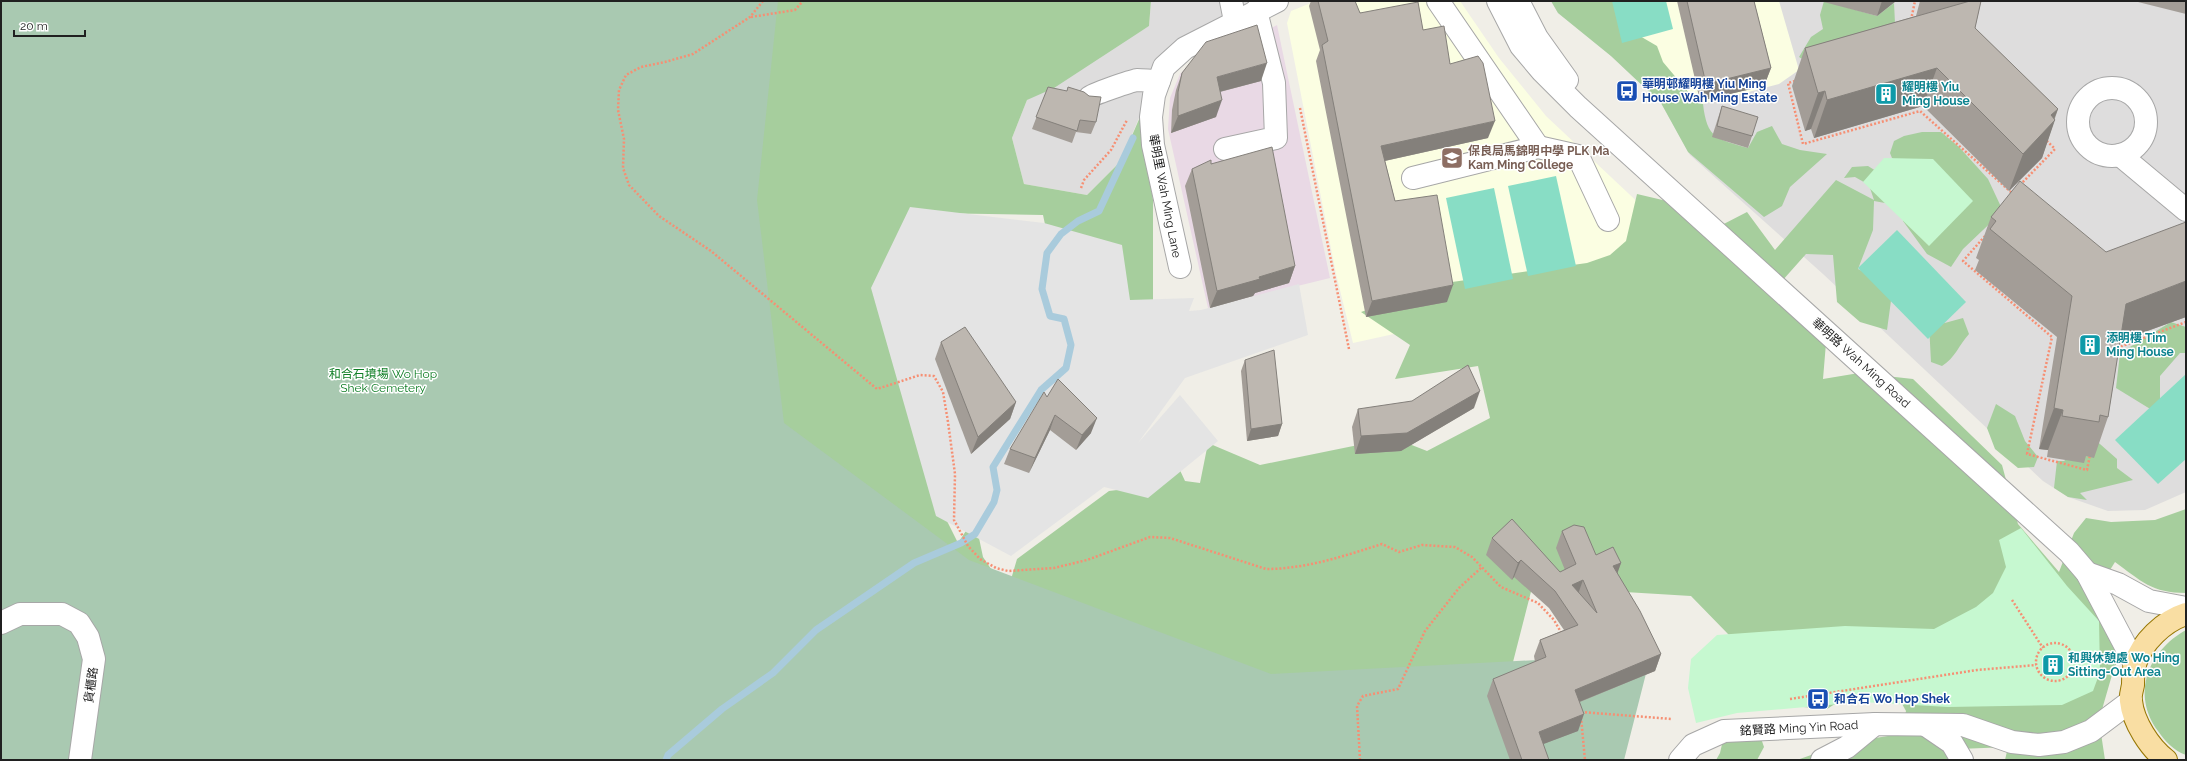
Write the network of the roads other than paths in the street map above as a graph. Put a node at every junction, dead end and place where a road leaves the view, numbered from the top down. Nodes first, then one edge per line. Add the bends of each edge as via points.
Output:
1 (1277, 1) edge
2 (1438, 1) edge
3 (1498, 1) edge
4 (1518, 1) edge
5 (1256, 10) junction
6 (1233, 11) edge
7 (1159, 81) junction
8 (1090, 97) edge
9 (1538, 147) junction
10 (1225, 149) dead end
11 (1632, 155) junction
12 (2120, 155) dead end
13 (1413, 178) dead end
14 (2186, 210) edge
15 (1608, 220) dead end
16 (1180, 267) dead end
17 (2087, 573) junction
18 (2186, 608) edge
19 (2186, 614) edge
20 (1, 623) edge
21 (2135, 664) junction
22 (2131, 701) junction
23 (1875, 724) junction
24 (1927, 726) junction
25 (80, 760) edge
26 (1680, 760) edge
27 (1822, 760) edge
28 (1962, 760) edge
29 (2166, 760) edge

1 - 5 street, 華明里 Wah Ming Lane
2 - 9 street
3 - 11 street, 華明路 Wah Ming Road via 1521,46 1542,71
4 - 11 street, 華明路 Wah Ming Road via 1537,38 1569,84
5 - 6 street, 華明里 Wah Ming Lane
5 - 10 street via 1274,83 1276,138
6 - 7 street, 華明里 Wah Ming Lane via 1164,67
7 - 8 street via 1137,80
7 - 16 street, 華明里 Wah Ming Lane via 1151,117 1153,145
9 - 13 street
9 - 15 street via 1578,156
11 - 17 street, 華明路 Wah Ming Road via 2069,552
12 - 14 street
17 - 18 street, 華明路 Wah Ming Road via 2118,584 2149,601
17 - 21 street, 華明路 Wah Ming Road
19 - 21 main road via 2166,624 2153,635
20 - 25 street, 貨櫃路 via 20,614 62,614 79,623 88,637 94,659
21 - 22 main road
22 - 24 street, 銘賢路 Ming Yin Road via 2091,731 2064,742 2039,745 2012,742 1963,725
22 - 29 main road via 2146,736 2156,752
23 - 24 street, 銘賢路 Ming Yin Road
23 - 26 street, 銘賢路 Ming Yin Road via 1724,731 1693,745
23 - 27 street via 1847,747
24 - 28 street via 1952,743

